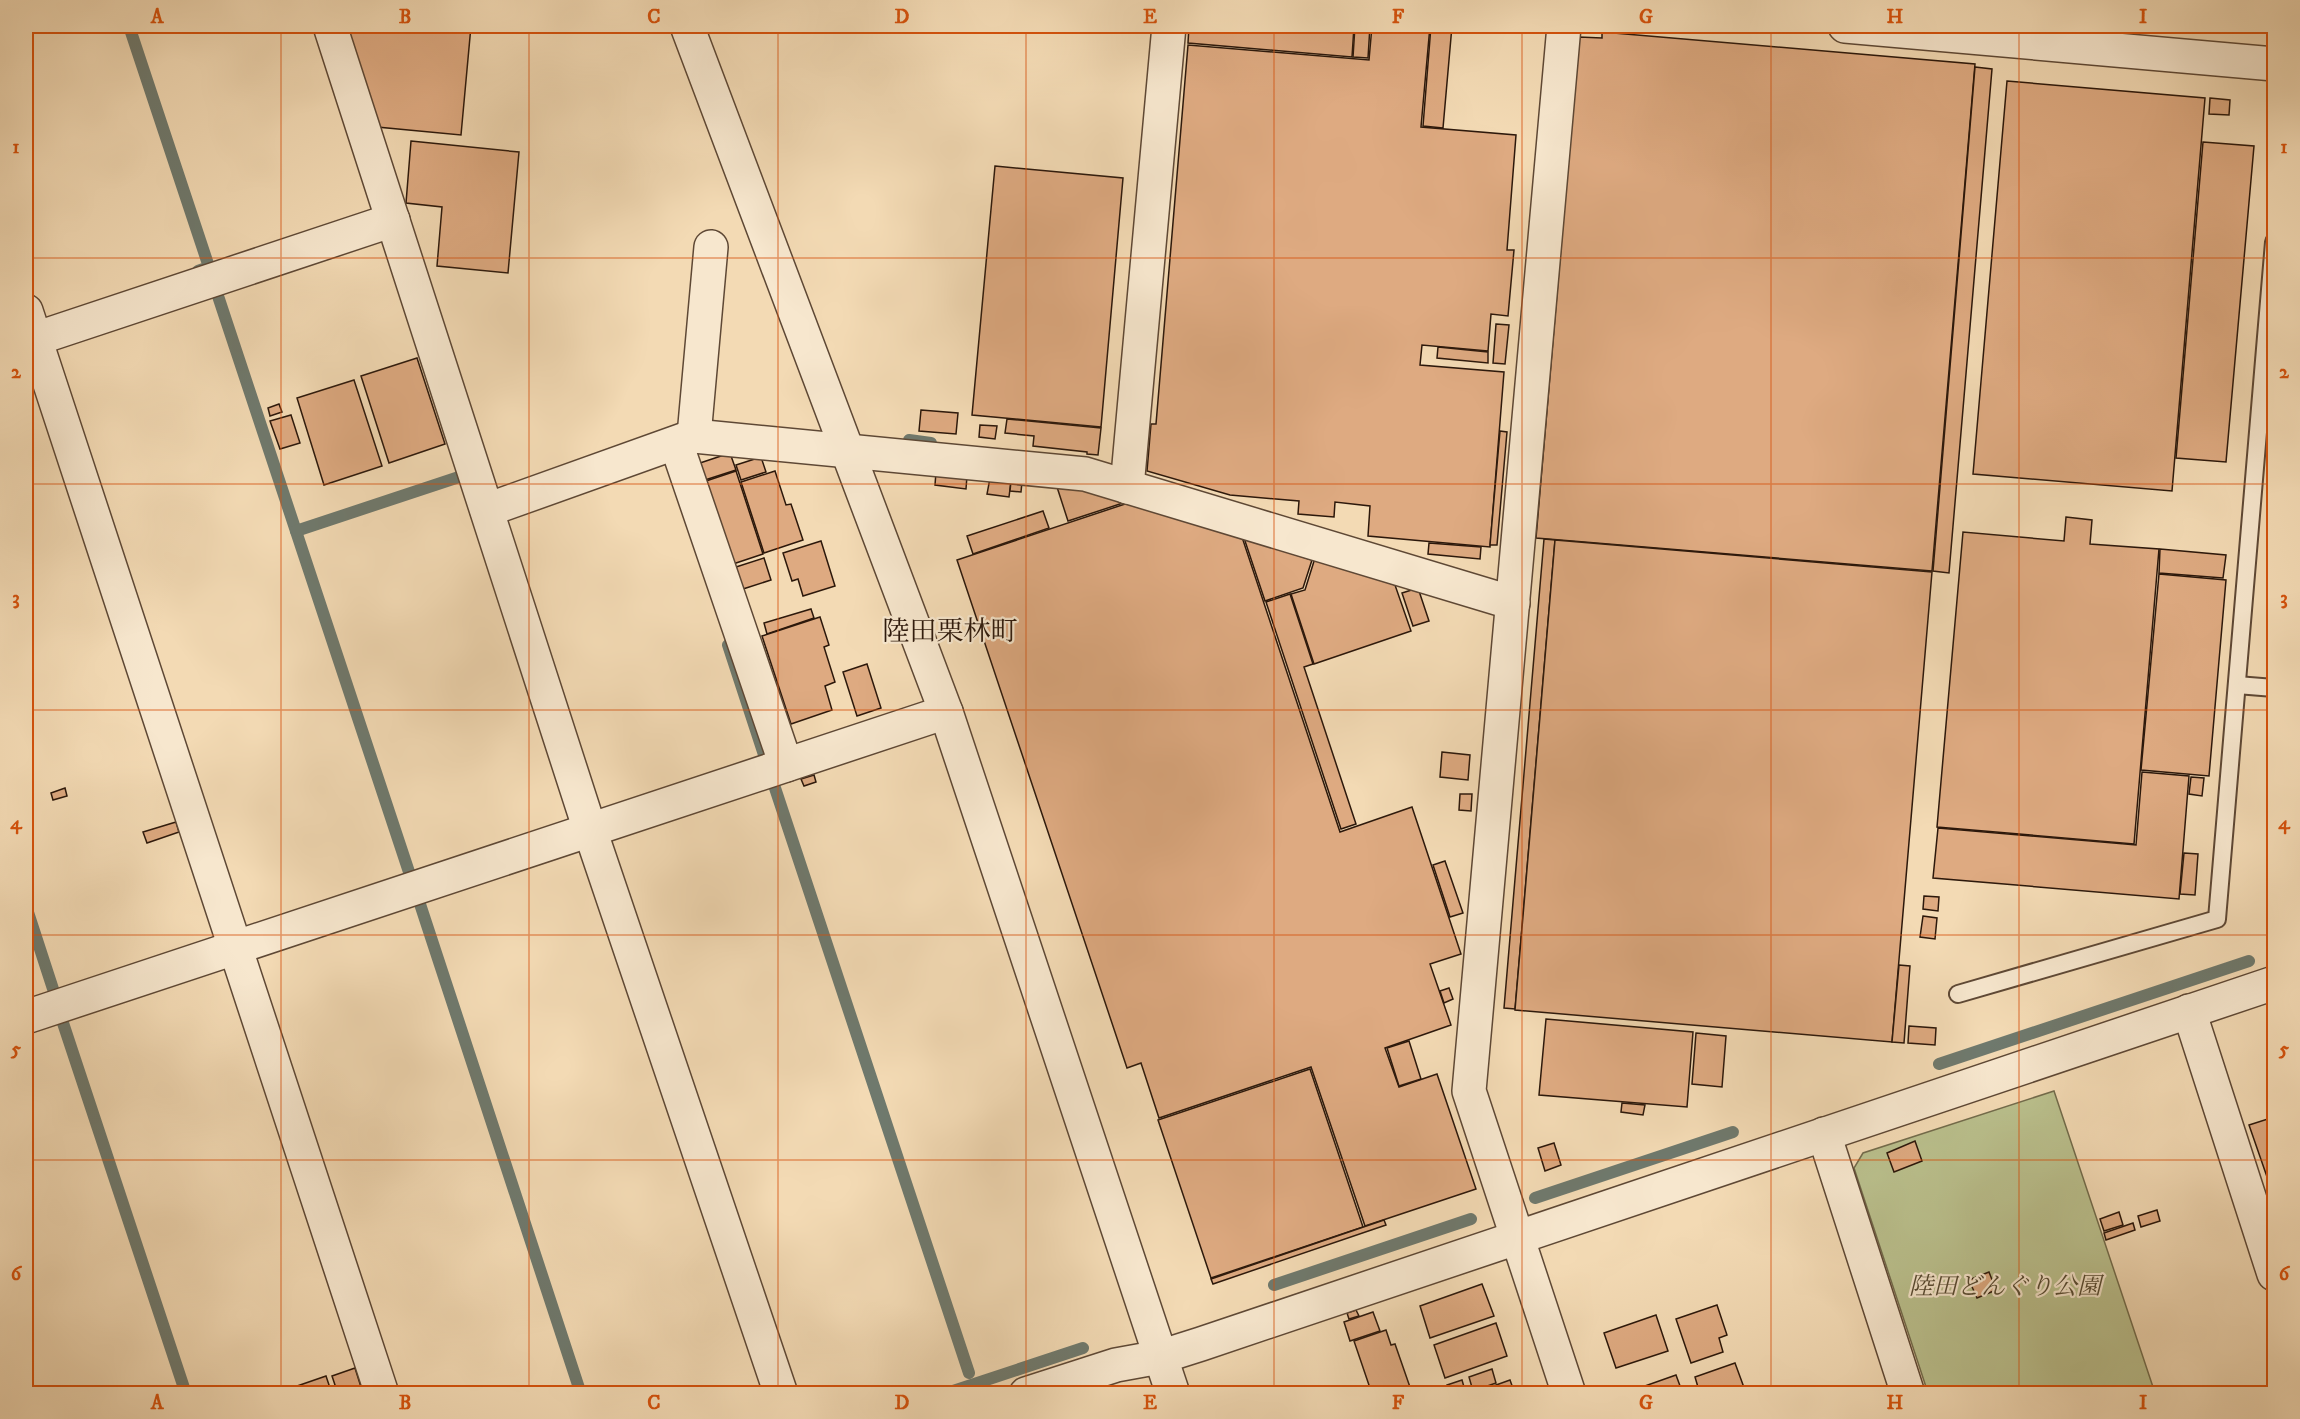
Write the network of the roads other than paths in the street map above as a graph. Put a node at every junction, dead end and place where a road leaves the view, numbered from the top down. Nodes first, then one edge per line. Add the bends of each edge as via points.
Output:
1 (330, 26) edge
2 (687, 26) edge
3 (1169, 26) edge
4 (1564, 26) edge
5 (1845, 26) edge
6 (2274, 64) edge
7 (393, 220) junction
8 (2274, 242) edge
9 (711, 247) dead end
10 (28, 331) edge
11 (685, 439) junction
12 (848, 451) junction
13 (1126, 487) junction
14 (487, 510) junction
15 (1513, 603) junction
16 (2237, 685) junction
17 (2274, 688) edge
18 (946, 712) junction
19 (786, 765) junction
20 (590, 830) junction
21 (235, 947) junction
22 (2274, 983) edge
23 (1958, 994) dead end
24 (2189, 1011) junction
25 (26, 1017) edge
26 (1824, 1134) junction
27 (1519, 1237) junction
28 (2274, 1274) edge
29 (1160, 1357) junction
30 (382, 1394) edge
31 (781, 1394) edge
32 (1026, 1394) edge
33 (1173, 1394) edge
34 (1569, 1394) edge
35 (1908, 1394) edge

1 - 7 street
2 - 12 street
3 - 13 street
4 - 15 street
5 - 6 street
7 - 10 street
7 - 14 street
8 - 16 lane
9 - 11 street
10 - 21 street
11 - 12 street
11 - 14 street
11 - 19 street
12 - 13 street via 1085,474
12 - 18 street
13 - 15 street
14 - 20 street
15 - 27 street via 1469,1091
16 - 17 lane
16 - 23 lane via 2217,919
18 - 19 street
18 - 29 street
19 - 20 street
20 - 21 street
20 - 31 street
21 - 25 street
21 - 30 street
22 - 24 street
24 - 26 street
24 - 28 street
26 - 27 street
26 - 35 street
27 - 29 street
27 - 34 street
29 - 32 street via 1116,1365
29 - 33 street

